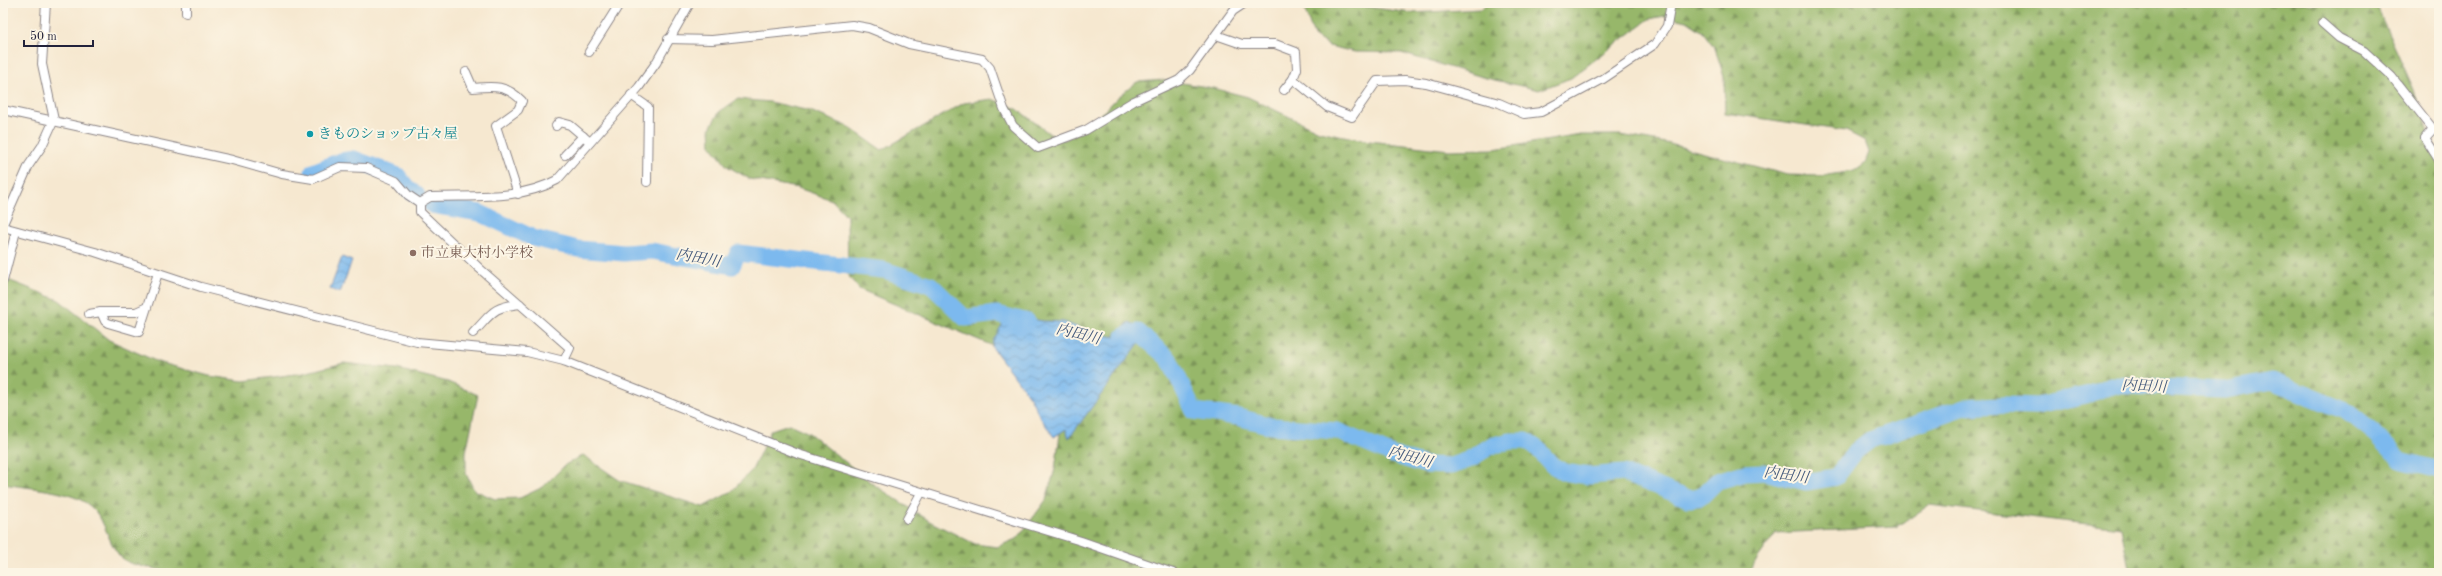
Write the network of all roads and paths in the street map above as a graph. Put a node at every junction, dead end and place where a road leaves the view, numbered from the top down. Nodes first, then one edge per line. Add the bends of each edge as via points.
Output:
1 (46, 3) edge
2 (186, 3) edge
3 (620, 3) edge
4 (690, 3) edge
5 (1245, 3) edge
6 (1671, 3) edge
7 (186, 12) dead end
8 (2322, 23) dead end
9 (1216, 34) junction
10 (668, 39) junction
11 (589, 52) dead end
12 (466, 72) dead end
13 (1293, 79) junction
14 (1284, 90) dead end
15 (632, 95) junction
16 (3, 110) edge
17 (54, 120) junction
18 (556, 126) dead end
19 (583, 136) junction
20 (590, 142) junction
21 (565, 155) dead end
22 (2439, 160) edge
23 (647, 182) dead end
24 (518, 194) junction
25 (420, 203) junction
26 (3, 224) edge
27 (3, 227) edge
28 (16, 230) junction
29 (158, 273) junction
30 (3, 281) edge
31 (520, 304) junction
32 (147, 307) junction
33 (102, 312) junction
34 (89, 314) dead end
35 (473, 333) dead end
36 (564, 361) junction
37 (920, 493) junction
38 (907, 519) dead end
39 (1173, 573) edge

1 - 17 street via 42,64
2 - 7 street
3 - 11 street
4 - 10 street
5 - 9 street via 1233,11
6 - 13 street via 1667,26 1655,44 1603,79 1542,112 1524,114 1470,95 1405,80 1377,81 1352,117 1327,107
8 - 22 street via 2339,38 2364,50 2392,77 2433,129 2426,138
9 - 10 street via 1190,70 1179,80 1134,101 1086,130 1038,148 1013,126 1004,109 990,68 982,59 909,44 869,28 852,25 712,40
9 - 13 street via 1242,44 1275,44 1296,52 1297,69
10 - 15 street via 656,64
12 - 24 street via 473,88 502,87 510,90 522,101 518,110 496,126
13 - 14 street
15 - 20 street
15 - 23 street via 648,107
16 - 17 street
17 - 25 street via 232,160 282,174 313,178 340,166 366,168 396,181 408,195
17 - 26 street via 42,146 29,165
18 - 19 street via 559,122 566,123
19 - 20 street
19 - 21 street
20 - 24 street via 557,180 541,189
24 - 25 street via 430,197
25 - 31 street via 420,212
27 - 28 street
28 - 29 street
28 - 30 street
29 - 32 street
29 - 36 street via 201,287 417,342 528,352
31 - 35 street via 495,309
31 - 36 street via 570,348
32 - 33 street via 136,312
32 - 33 street via 139,332 108,323
33 - 34 street
36 - 37 street via 798,454
37 - 38 street
37 - 39 street via 1081,541

